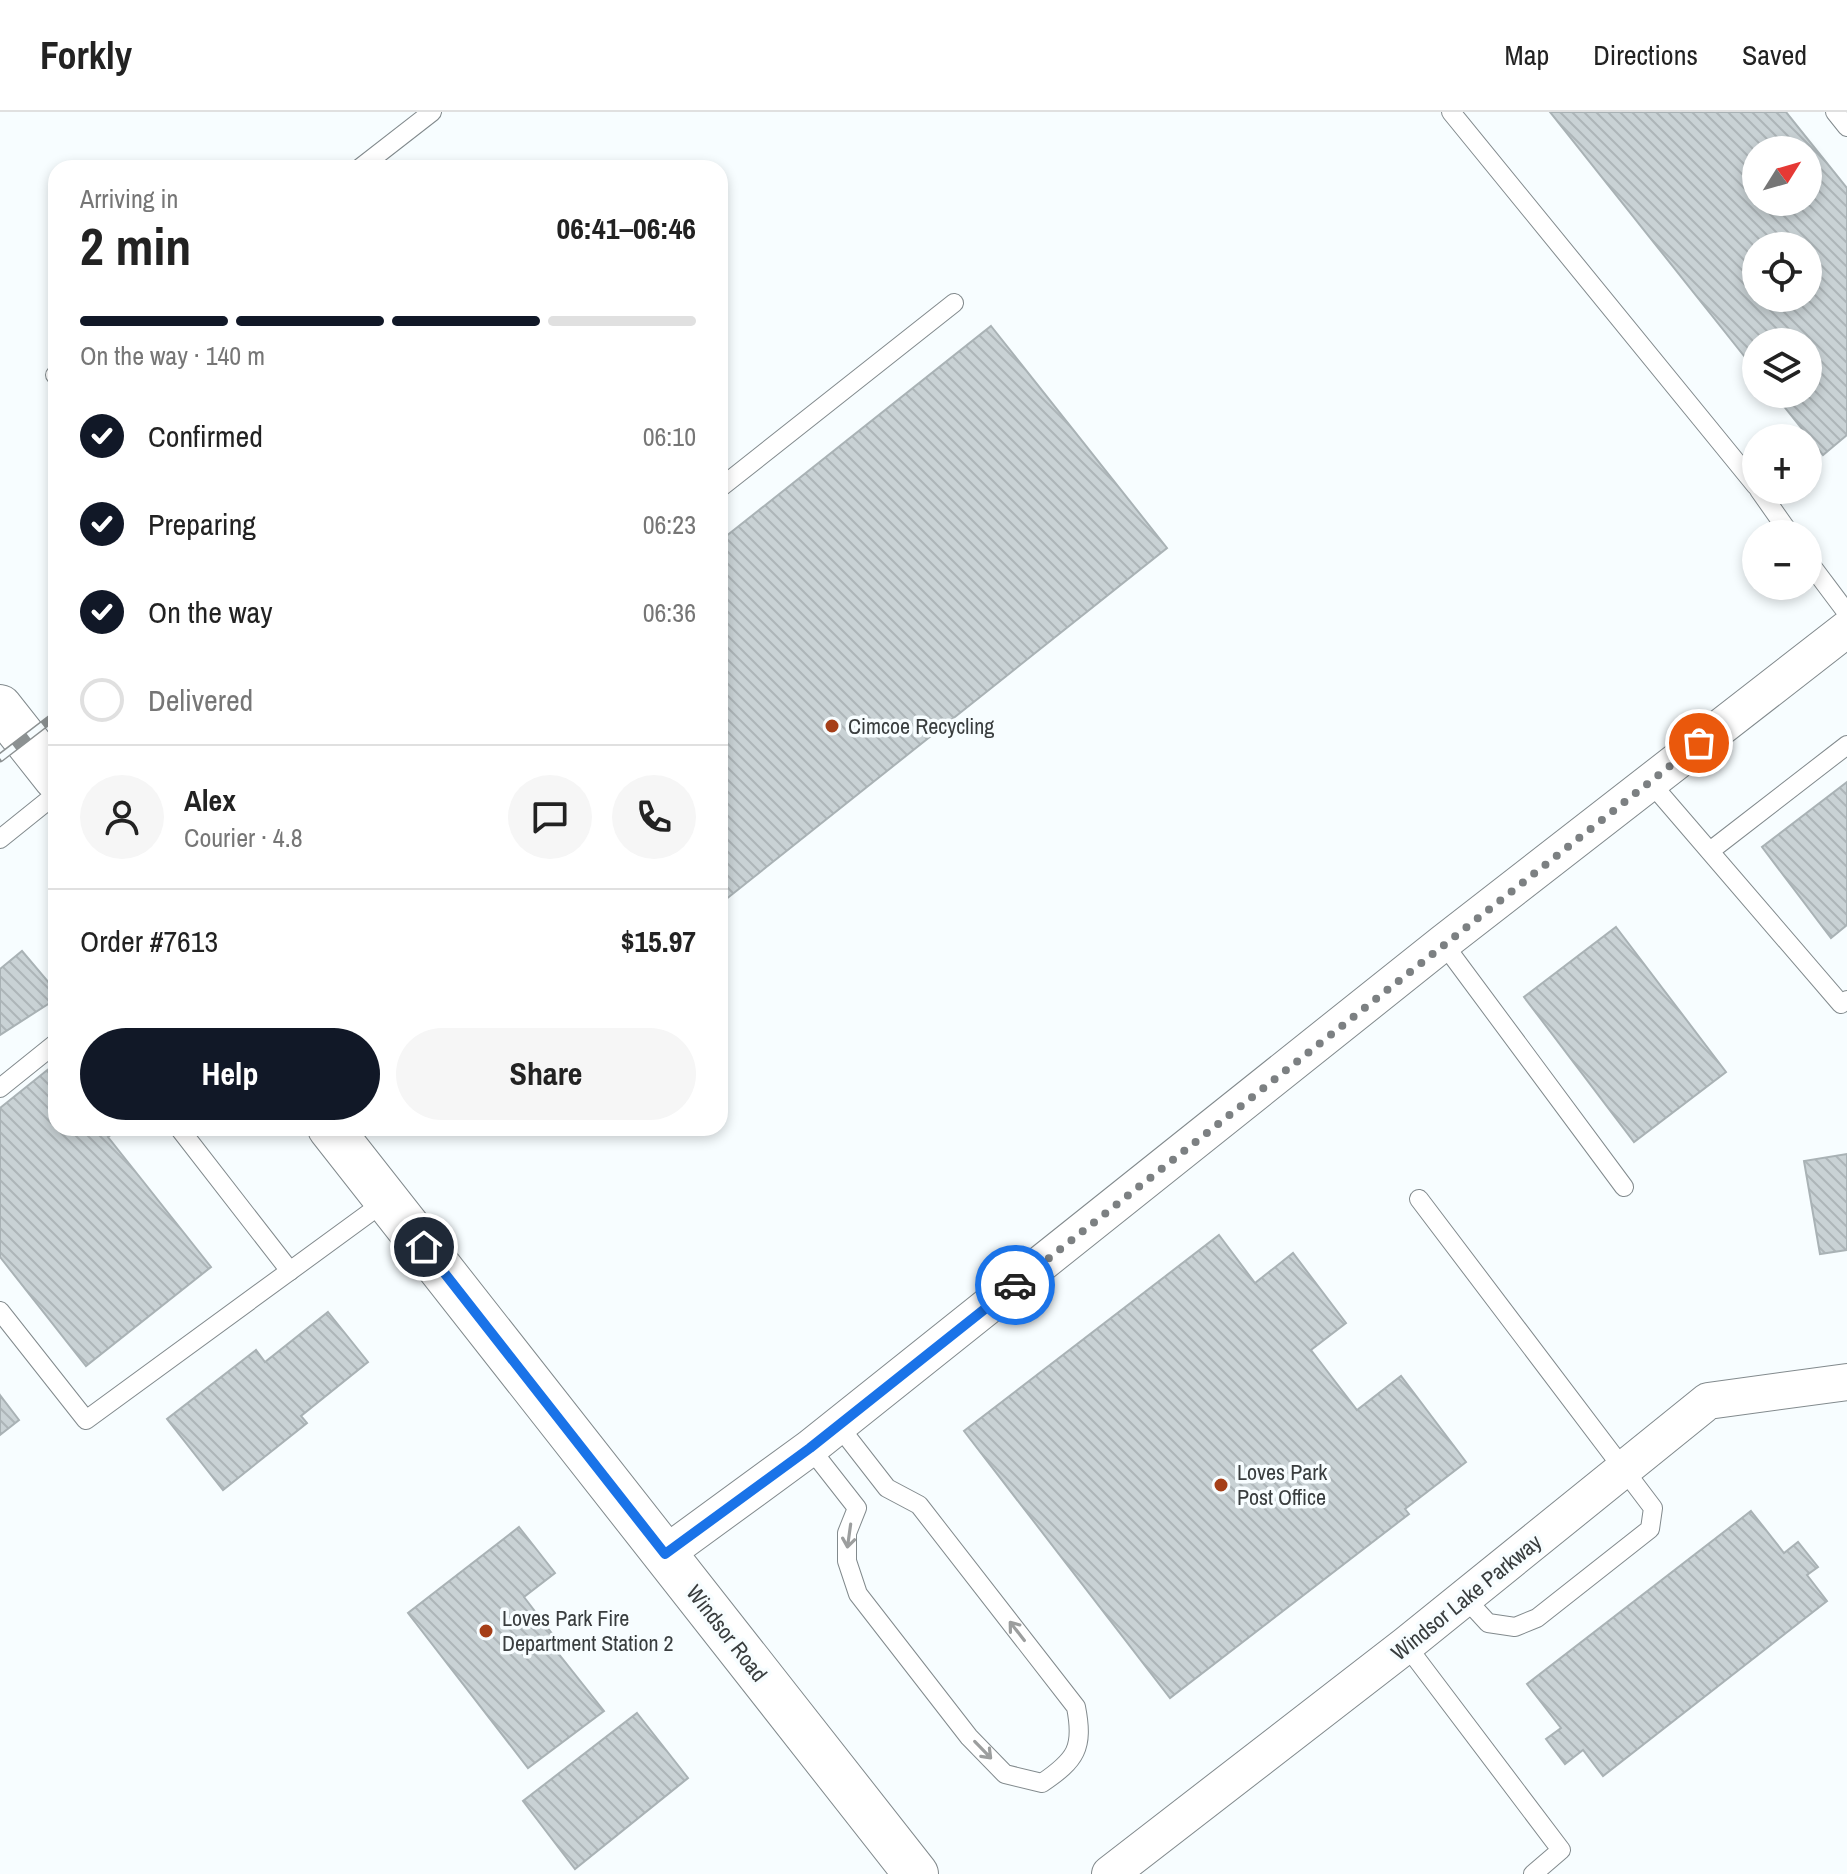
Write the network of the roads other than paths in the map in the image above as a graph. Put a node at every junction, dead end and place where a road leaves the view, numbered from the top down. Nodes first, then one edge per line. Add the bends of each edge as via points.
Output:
1 (432, 112) edge
2 (1451, 112) edge
3 (1835, 112) edge
4 (1847, 127) edge
5 (370, 160) edge
6 (954, 303) dead end
7 (1742, 468) edge
8 (728, 482) edge
9 (1822, 580) edge
10 (1847, 613) edge
11 (1847, 629) edge
12 (0, 707) edge
13 (1847, 745) edge
14 (48, 768) edge
15 (1650, 782) junction
16 (48, 800) edge
17 (0, 839) edge
18 (1710, 851) junction
19 (1443, 943) junction
20 (1847, 1000) edge
21 (48, 1049) edge
22 (0, 1088) edge
23 (185, 1136) edge
24 (336, 1136) edge
25 (1624, 1187) dead end
26 (1419, 1199) dead end
27 (387, 1200) junction
28 (290, 1271) junction
29 (0, 1311) edge
30 (1847, 1382) edge
31 (838, 1425) junction
32 (810, 1448) junction
33 (1625, 1469) junction
34 (665, 1554) junction
35 (1465, 1598) junction
36 (1406, 1645) junction
37 (916, 1874) edge
38 (1110, 1874) edge
39 (1533, 1874) edge

1 - 5 lane
2 - 7 lane
3 - 4 lane
6 - 8 lane
9 - 10 lane
11 - 15 street
12 - 14 street
13 - 18 lane
15 - 18 lane
15 - 19 street
16 - 17 lane
18 - 20 lane via 1841,1004
19 - 25 lane
19 - 31 street
21 - 22 lane
23 - 28 lane
24 - 27 street, Windsor Road
26 - 33 lane
27 - 28 lane
27 - 34 street, Windsor Road
28 - 29 lane via 86,1420
30 - 33 street, Windsor Lake Parkway via 1708,1401
31 - 32 street
32 -> 31 lane via 857,1508 847,1533 847,1561 858,1594 969,1737 1005,1774 1042,1783 1068,1765 1082,1737 1076,1707 919,1505 887,1488
32 - 34 street
33 - 35 street, Windsor Lake Parkway
33 - 35 lane via 1653,1508 1650,1529 1537,1618 1515,1627 1488,1623
34 - 37 street, Windsor Road
35 - 36 street, Windsor Lake Parkway
36 - 38 street, Windsor Lake Parkway
36 - 39 lane via 1561,1850

